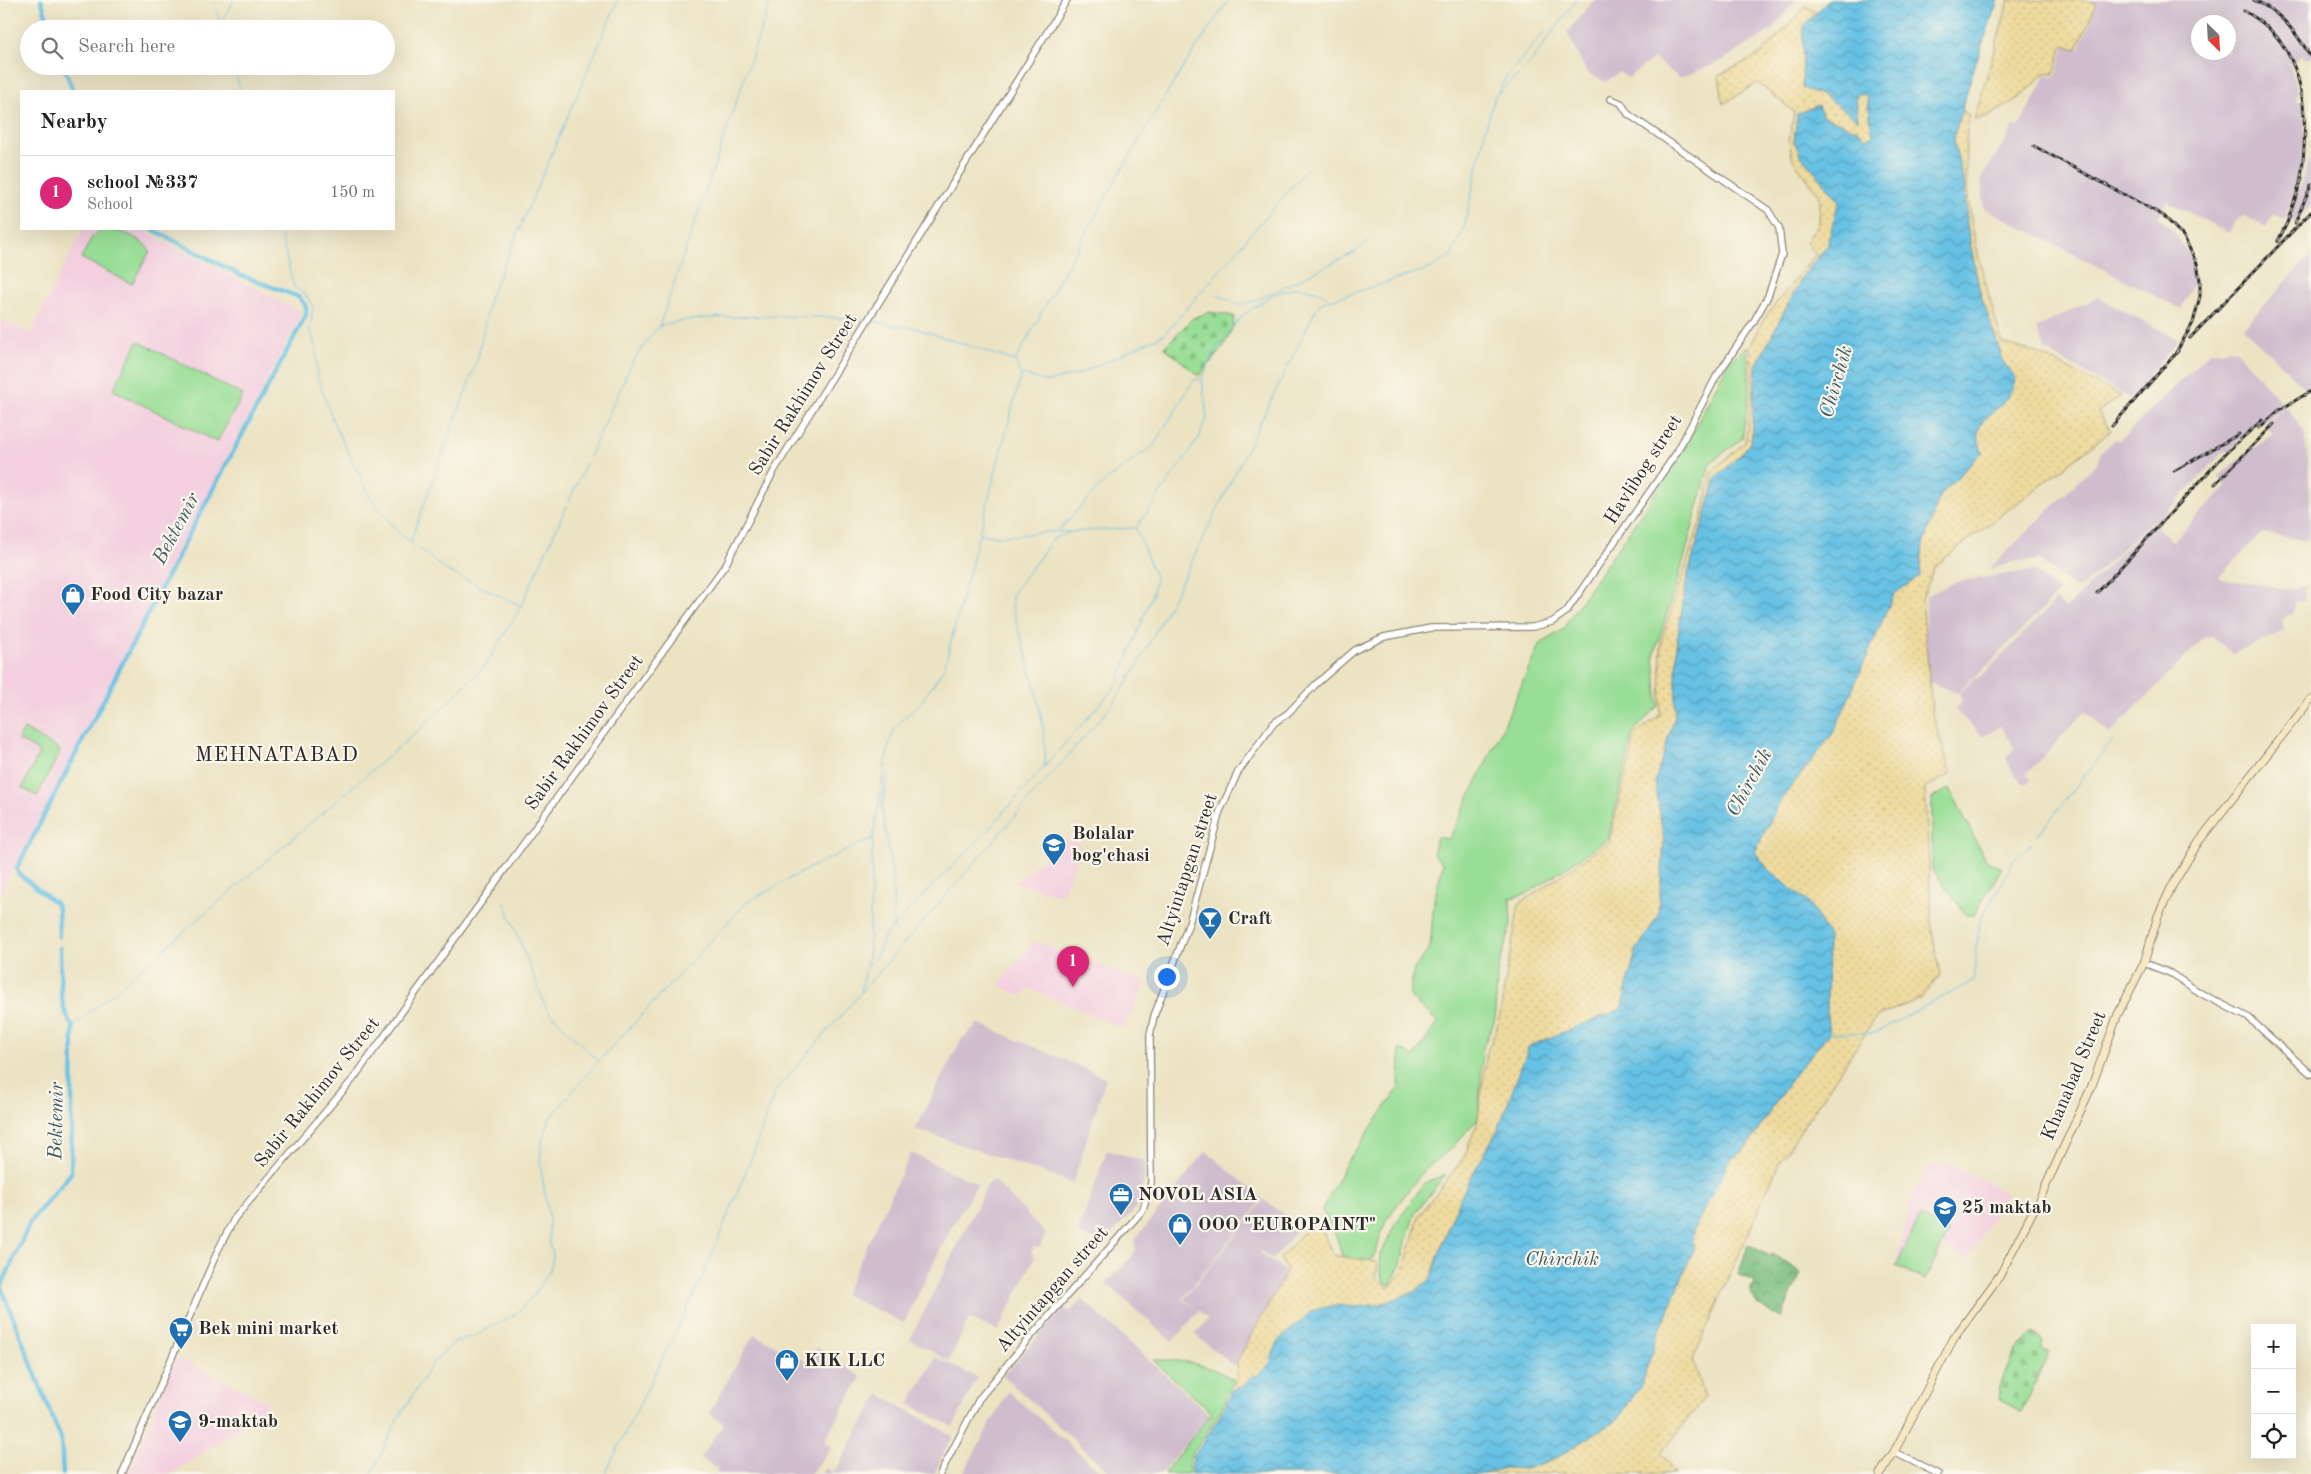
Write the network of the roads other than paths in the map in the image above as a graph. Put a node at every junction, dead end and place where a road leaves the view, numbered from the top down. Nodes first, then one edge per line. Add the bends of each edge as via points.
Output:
1 (1067, 0) edge
2 (1611, 99) dead end
3 (2311, 699) edge
4 (1274, 723) joint
5 (2144, 963) junction
6 (2311, 1074) edge
7 (1894, 1452) junction
8 (122, 1474) edge
9 (940, 1474) edge
10 (1880, 1474) edge
11 (1938, 1474) edge

1 - 8 street, Sabir Rakhimov Street via 774,471 726,564 354,1078 230,1226
2 - 4 street, Hаvlibog street via 1622,103 1628,114 1750,196 1776,219 1782,254 1764,304 1716,377 1677,452 1566,612 1552,622 1533,627 1438,627 1384,637 1355,650
3 - 5 main road, Khanabad Street via 2195,847 2161,909
4 - 9 street, Altyintapgan street via 1238,772 1220,811 1189,923 1154,1016 1149,1060 1151,1183 1143,1210 979,1399
5 - 6 street via 2170,973 2249,1018
5 - 7 main road, Khanabad Street via 2118,1014 2083,1107 2005,1266 1954,1338
7 - 10 main road, Khanabad Street
7 - 11 street

